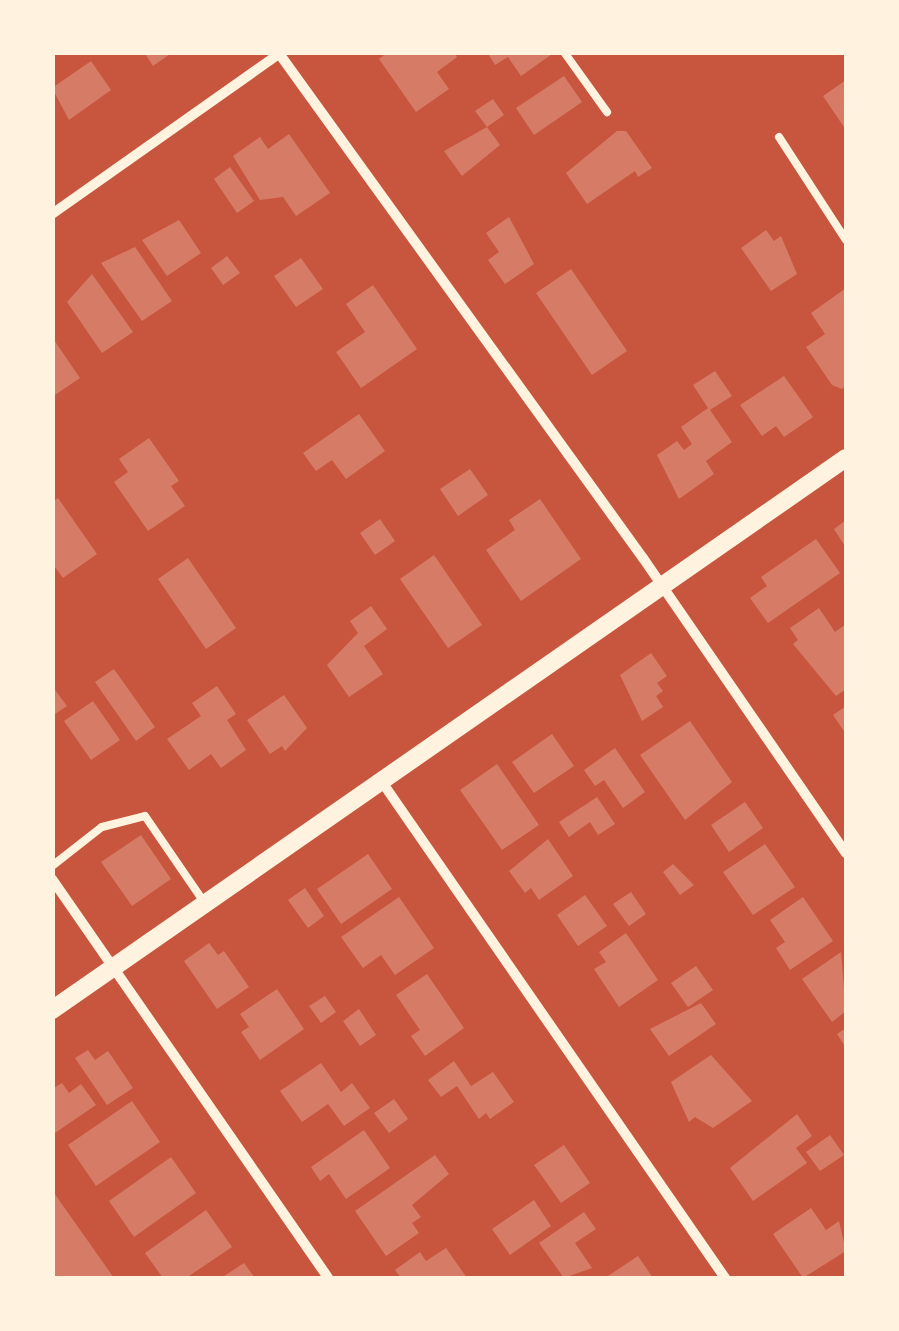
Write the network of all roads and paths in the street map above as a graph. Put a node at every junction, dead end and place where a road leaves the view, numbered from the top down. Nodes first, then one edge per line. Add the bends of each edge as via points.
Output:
1 (564, 52) edge
2 (279, 53) edge
3 (607, 112) dead end
4 (779, 137) dead end
5 (52, 214) edge
6 (846, 240) edge
7 (846, 458) edge
8 (663, 586) junction
9 (382, 782) junction
10 (846, 853) edge
11 (52, 866) edge
12 (52, 879) edge
13 (206, 904) junction
14 (113, 969) junction
15 (52, 1010) edge
16 (328, 1278) edge
17 (725, 1278) edge

1 - 3 lane
2 - 5 street
2 - 8 street
4 - 6 lane
7 - 8 street
8 - 9 street
8 - 10 street
9 - 13 street
9 - 17 street
11 - 13 lane via 102,826 145,816
12 - 14 street
13 - 14 street
14 - 15 street
14 - 16 street

